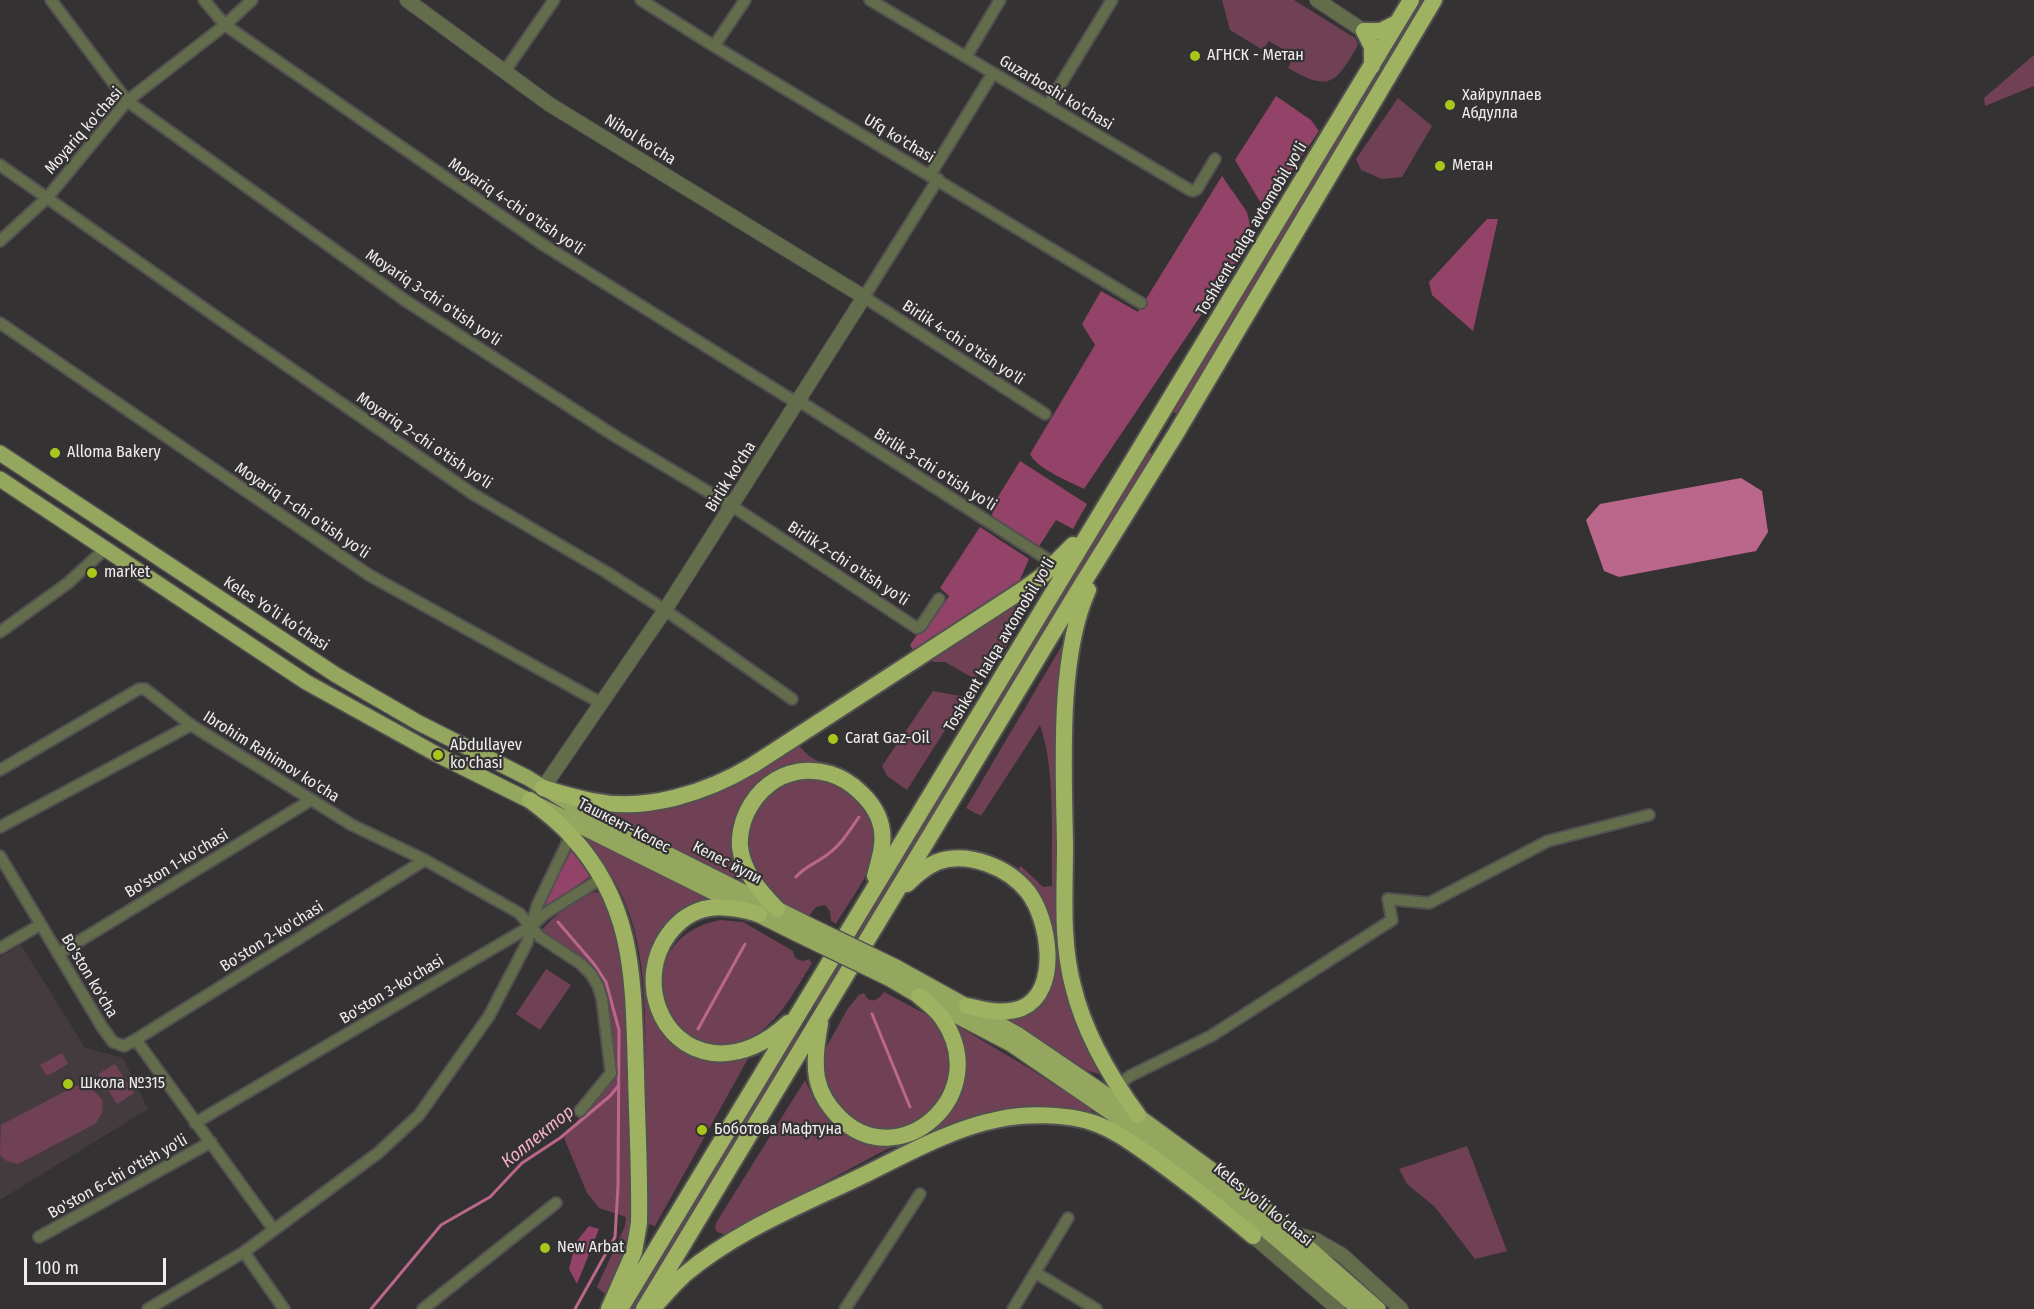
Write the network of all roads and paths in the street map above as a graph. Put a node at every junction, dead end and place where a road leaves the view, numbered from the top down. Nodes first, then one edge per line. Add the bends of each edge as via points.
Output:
1 (51, 0) edge
2 (204, 0) edge
3 (252, 0) edge
4 (407, 0) edge
5 (554, 0) edge
6 (641, 0) edge
7 (745, 0) edge
8 (1000, 0) edge
9 (1112, 0) edge
10 (1317, 0) edge
11 (1412, 0) edge
12 (1434, 0) edge
13 (874, 1) edge
14 (1397, 23) junction
15 (225, 26) junction
16 (1364, 31) junction
17 (714, 46) junction
18 (966, 57) junction
19 (1372, 66) junction
20 (505, 71) junction
21 (993, 73) junction
22 (127, 101) junction
23 (1048, 105) junction
24 (1215, 159) dead end
25 (0, 165) edge
26 (934, 177) junction
27 (47, 198) junction
28 (0, 241) edge
29 (864, 297) junction
30 (1141, 303) dead end
31 (0, 323) edge
32 (798, 402) junction
33 (1045, 414) dead end
34 (1155, 423) junction
35 (1175, 435) junction
36 (0, 453) edge
37 (0, 460) edge
38 (0, 478) edge
39 (38, 479) junction
40 (732, 506) junction
41 (95, 517) junction
42 (1093, 526) junction
43 (1108, 545) junction
44 (105, 549) junction
45 (1055, 564) junction
46 (939, 599) dead end
47 (665, 610) junction
48 (247, 617) junction
49 (223, 627) junction
50 (0, 632) edge
51 (336, 675) junction
52 (792, 699) dead end
53 (601, 703) junction
54 (191, 725) junction
55 (0, 770) edge
56 (543, 788) junction
57 (530, 800) junction
58 (311, 801) junction
59 (1649, 815) dead end
60 (0, 827) edge
61 (571, 835) junction
62 (0, 856) edge
63 (425, 860) junction
64 (602, 878) junction
65 (872, 891) junction
66 (891, 899) junction
67 (777, 909) junction
68 (759, 914) junction
69 (40, 925) junction
70 (531, 926) junction
71 (800, 928) junction
72 (0, 948) edge
73 (58, 954) junction
74 (893, 973) junction
75 (919, 996) junction
76 (967, 1006) junction
77 (802, 1007) junction
78 (821, 1016) junction
79 (135, 1040) junction
80 (1118, 1085) junction
81 (580, 1111) dead end
82 (195, 1123) junction
83 (1141, 1123) junction
84 (211, 1142) junction
85 (920, 1194) dead end
86 (556, 1203) dead end
87 (1241, 1209) junction
88 (1068, 1218) dead end
89 (274, 1230) junction
90 (1292, 1233) junction
91 (1252, 1236) junction
92 (39, 1237) dead end
93 (244, 1252) junction
94 (1036, 1274) junction
95 (436, 1305) edge
96 (148, 1309) edge
97 (284, 1309) edge
98 (423, 1309) edge
99 (609, 1309) edge
100 (620, 1309) edge
101 (644, 1309) edge
102 (653, 1309) edge
103 (845, 1309) edge
104 (1013, 1309) edge
105 (1096, 1309) edge
106 (1338, 1309) edge
107 (1359, 1309) edge
108 (1377, 1309) edge
109 (1401, 1309) edge

1 - 22 street, Moyariq 3-chi o'tish yo'li
2 - 15 street, Moyariq 4-chi o'tish yo'li
3 - 15 street, Moyariq ko'chasi
4 - 20 street, Nihol ko'cha
5 - 20 street
6 - 17 street, Ufq ko'chasi
7 - 17 street
8 - 18 street
9 - 23 street
10 - 16 street
11 - 14 highway, Toshkent halqa avtomobil yo'li
12 - 35 highway
13 - 18 street, Guzarboshi ko'chasi
14 - 16 highway via 1381,32
14 - 19 highway, Toshkent halqa avtomobil yo'li
15 - 22 street, Moyariq ko'chasi
15 - 32 street, Moyariq 4-chi o'tish yo'li via 542,244
16 - 19 highway via 1372,47
17 - 26 street, Ufq ko'chasi
18 - 21 street, Guzarboshi ko'chasi
19 - 34 highway, Toshkent halqa avtomobil yo'li
20 - 29 street, Nihol ko'cha via 549,104
21 - 23 street, Guzarboshi ko'chasi
21 - 26 street, Birlik ko'cha
22 - 27 street, Moyariq ko'chasi
22 - 40 street, Moyariq 3-chi o'tish yo'li via 406,301 618,438
23 - 24 street, Guzarboshi ko'chasi via 1193,191
25 - 27 street, Moyariq 2-chi o'tish yo'li
26 - 29 street, Birlik ko'cha
26 - 30 street, Ufq ko'chasi
27 - 28 street, Moyariq ko'chasi
27 - 47 street, Moyariq 2-chi o'tish yo'li via 473,494
29 - 32 street, Birlik ko'cha
29 - 33 street, Birlik 4-chi o'tish yo'li
31 - 53 street, Moyariq 1-chi o'tish yo'li via 369,575
32 - 40 street, Birlik ko'cha
32 - 45 street, Birlik 3-chi o'tish yo'li
34 - 35 highway
34 - 42 highway, Toshkent halqa avtomobil yo'li
35 - 43 highway
36 - 39 main road, Keles Yoʻli koʻchasi
37 - 39 main road
38 - 41 main road via 33,492 85,525
38 - 44 main road
39 - 41 main road, Keles Yoʻli koʻchasi
40 - 46 street, Birlik 2-chi o'tish yo'li via 917,628
40 - 47 street, Birlik ko'cha
41 - 48 main road, Keles Yoʻli koʻchasi
42 - 45 highway
42 - 65 highway, Toshkent halqa avtomobil yo'li
43 - 66 highway
43 - 80 highway via 1081,606 1068,674 1064,761 1065,939 1083,1020
44 - 48 main road via 118,546 132,552 208,600
44 - 49 main road
44 - 50 street via 68,583
45 - 56 highway via 1024,589 753,765 705,789 679,797 621,804 594,802
47 - 52 street, Moyariq 2-chi o'tish yo'li
47 - 53 street, Birlik ko'cha
48 - 51 main road, Keles Yoʻli koʻchasi
49 - 51 main road via 263,644 322,682 332,683
49 - 57 main road via 347,706
51 - 56 main road, Keles Yoʻli koʻchasi
53 - 56 street, Birlik ko'cha
54 - 55 street, Ibrohim Rahimov ko'cha via 145,689 139,689
54 - 58 street, Ibrohim Rahimov ko'cha
54 - 60 street
56 - 67 main road, Келес йули
57 - 61 highway
57 - 68 main road, Ташкент-Келес
58 - 63 street, Ibrohim Rahimov ko'cha
58 - 73 street, Bo'ston 1-ko'chasi
59 - 80 street via 1548,842 1429,903 1388,898 1392,920 1211,1036
61 - 64 highway
61 - 70 street
62 - 69 street, Bo'ston ko'cha
63 - 70 street, Ibrohim Rahimov ko'cha via 519,913
63 - 79 street, Bo'ston 2-ko'chasi
64 - 70 street, Bo'ston 3-ko'chasi
64 - 99 highway via 622,924 633,977 640,1201 634,1252
65 - 67 highway via 882,844 877,812 859,790 842,778 819,770 797,771 761,790 745,816 741,836 742,856 751,879
65 - 77 highway, Toshkent halqa avtomobil yo'li
66 - 76 highway via 924,869 955,859 982,862 998,869 1017,881 1032,898 1046,944 1046,975 1040,991 1030,1003 1015,1010
66 - 78 highway
67 - 71 main road, Келес йули
68 - 71 main road, Ташкент-Келес
68 - 77 highway via 727,906 711,908 688,917 673,929 653,969 654,992 661,1012 672,1029 689,1043 699,1049 726,1053 768,1038
69 - 72 street
69 - 73 street, Bo'ston ko'cha
70 - 81 street, Ibrohim Rahimov ko'cha via 591,974 602,999 611,1073
70 - 82 street, Bo'ston 3-ko'chasi
70 - 89 street via 527,943 489,1016 419,1115 378,1153
71 - 74 main road, Келес йули, bridge
73 - 79 street, Bo'ston ko'cha via 113,1042 124,1046
74 - 75 main road
74 - 76 main road
75 - 78 highway via 948,1028 955,1045 957,1076 951,1097 939,1115 915,1131 893,1137 869,1136 845,1123 827,1105 816,1066
75 - 83 main road via 1011,1044
76 - 83 main road via 1027,1040
77 - 100 highway, Toshkent halqa avtomobil yo'li
78 - 101 highway
79 - 82 street
80 - 83 highway
82 - 84 street
83 - 87 main road, Keles yoʻli koʻchasi
83 - 90 main road, Keles yoʻli koʻchasi via 1261,1206
84 - 89 street
84 - 92 street, Bo'ston 6-chi o'tish yo'li
85 - 103 street
86 - 95 street
87 - 91 main road
87 - 107 main road, Keles yoʻli koʻchasi
88 - 94 street
89 - 93 street
90 - 108 main road, Keles yoʻli koʻchasi
90 - 109 street, Keles yoʻli koʻchasi via 1316,1240 1342,1255
91 - 102 highway via 1162,1164 1113,1131 1095,1123 1049,1116 1001,1118 918,1149 745,1233 681,1277
91 - 106 street, Keles yoʻli koʻchasi
93 - 96 street
93 - 97 street
94 - 104 street
94 - 105 street
95 - 98 street

